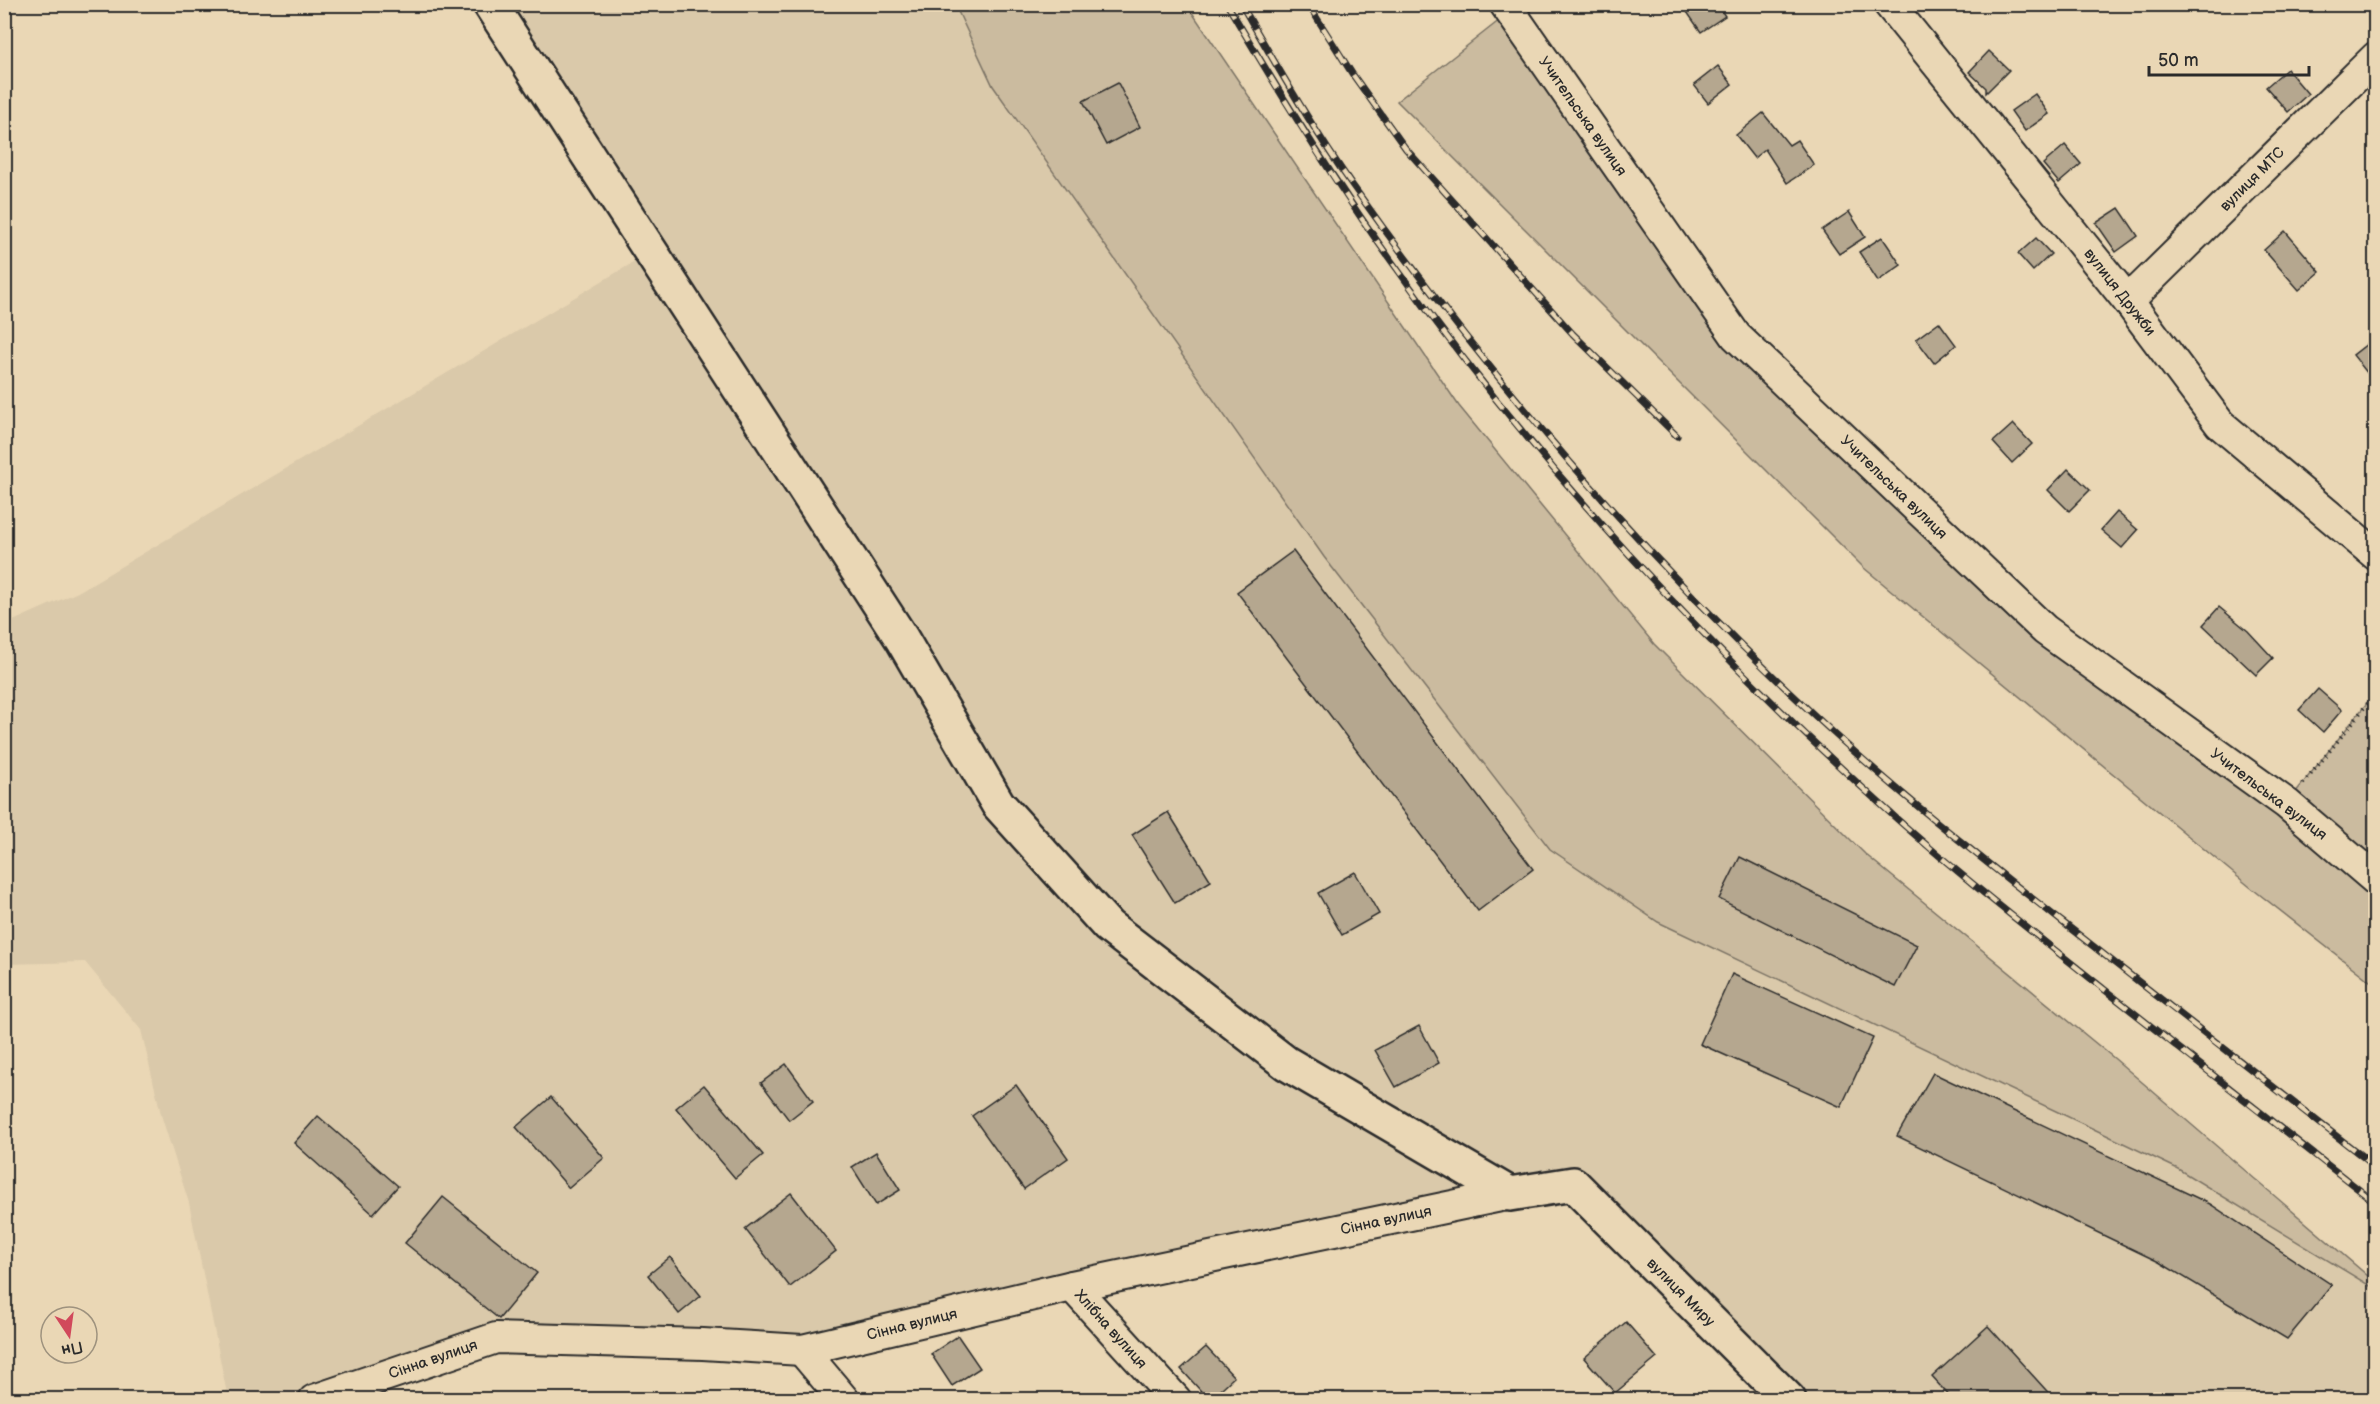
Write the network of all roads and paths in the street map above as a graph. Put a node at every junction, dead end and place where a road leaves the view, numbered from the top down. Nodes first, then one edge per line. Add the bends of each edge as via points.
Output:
1 (490, 4) edge
2 (1505, 4) edge
3 (1899, 8) edge
4 (2376, 57) edge
5 (2128, 301) junction
6 (2376, 555) edge
7 (2376, 693) edge
8 (2287, 804) junction
9 (2376, 880) edge
10 (1510, 1194) junction
11 (1071, 1286) junction
12 (802, 1350) junction
13 (314, 1400) edge
14 (844, 1400) edge
15 (1176, 1400) edge
16 (1789, 1400) edge

1 - 10 main road via 902,639 998,804 1108,926 1286,1064
2 - 8 street, Учительська вулиця via 1736,336 2045,630
3 - 5 street, вулиця Дружби
4 - 5 street, вулиця МТС
5 - 6 street, вулиця Дружби via 2220,424
7 - 8 path
8 - 9 street, Учительська вулиця
10 - 11 street, Сінна вулиця
10 - 16 main road, вулиця Миру via 1574,1184
11 - 12 street, Сінна вулиця
11 - 15 street, Хлібна вулиця
12 - 13 street, Сінна вулиця via 496,1338
12 - 14 street

